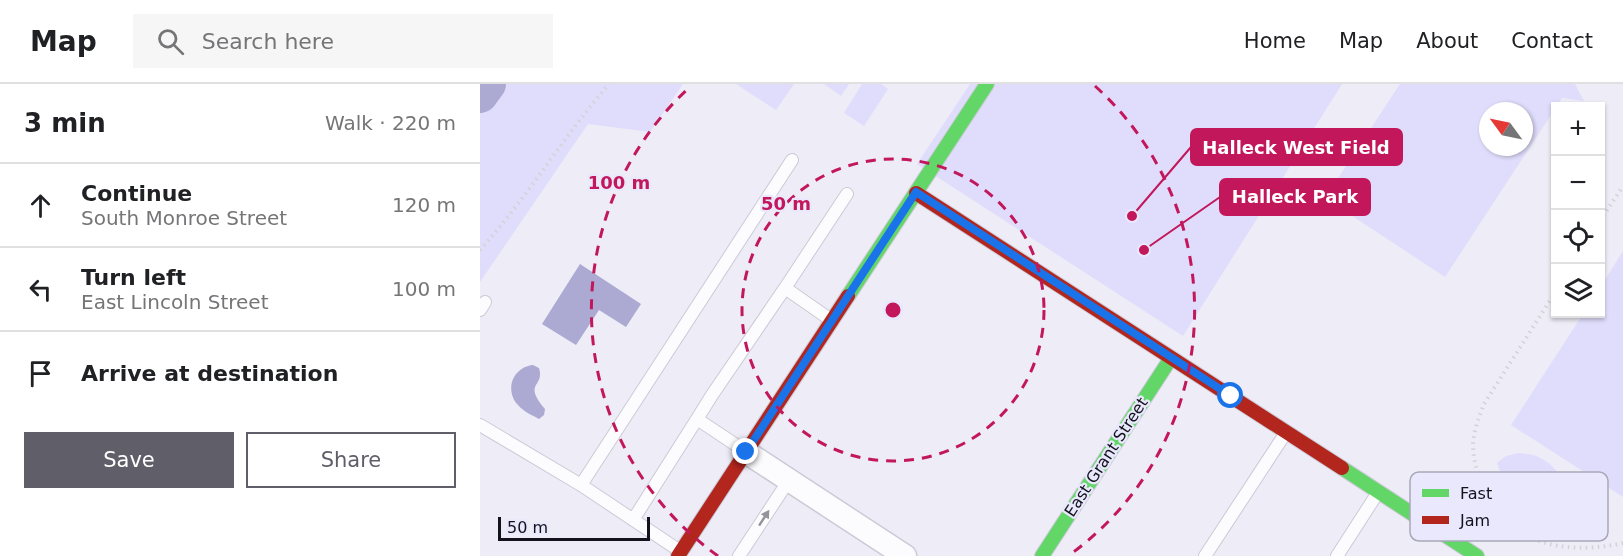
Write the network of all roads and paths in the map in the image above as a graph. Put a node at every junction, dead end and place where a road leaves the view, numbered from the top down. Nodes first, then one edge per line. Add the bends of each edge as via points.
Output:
1 (609, 84) edge
2 (987, 84) edge
3 (792, 160) dead end
4 (1623, 186) edge
5 (916, 192) junction
6 (847, 194) dead end
7 (1605, 213) edge
8 (480, 250) edge
9 (785, 288) junction
10 (1551, 299) edge
11 (832, 321) junction
12 (1171, 358) junction
13 (697, 419) junction
14 (480, 425) edge
15 (1286, 433) junction
16 (746, 452) junction
17 (1477, 472) edge
18 (789, 480) junction
19 (581, 484) junction
20 (1378, 493) junction
21 (1410, 513) edge
22 (633, 519) junction
23 (1453, 541) edge
24 (1532, 541) edge
25 (1623, 543) edge
26 (679, 554) edge
27 (739, 556) edge
28 (905, 556) edge
29 (1042, 556) edge
30 (1205, 556) edge
31 (1337, 556) edge
32 (1477, 556) edge

1 - 8 path
2 - 5 street
3 - 19 lane
4 - 7 path
5 - 11 street
5 - 12 street
6 - 9 lane
9 - 11 lane
9 - 13 lane
10 - 17 path via 1484,404 1473,442
11 - 16 street
12 - 15 street
12 - 29 street, East Grant Street
13 - 16 lane
13 - 22 lane
14 - 19 lane
15 - 20 street
15 - 30 lane
16 - 18 street
16 - 26 street
27 -> 18 lane
18 - 28 street
19 - 22 lane
20 - 21 street
20 - 31 lane
22 - 26 lane
23 - 32 street
24 - 25 path via 1552,550 1588,553

